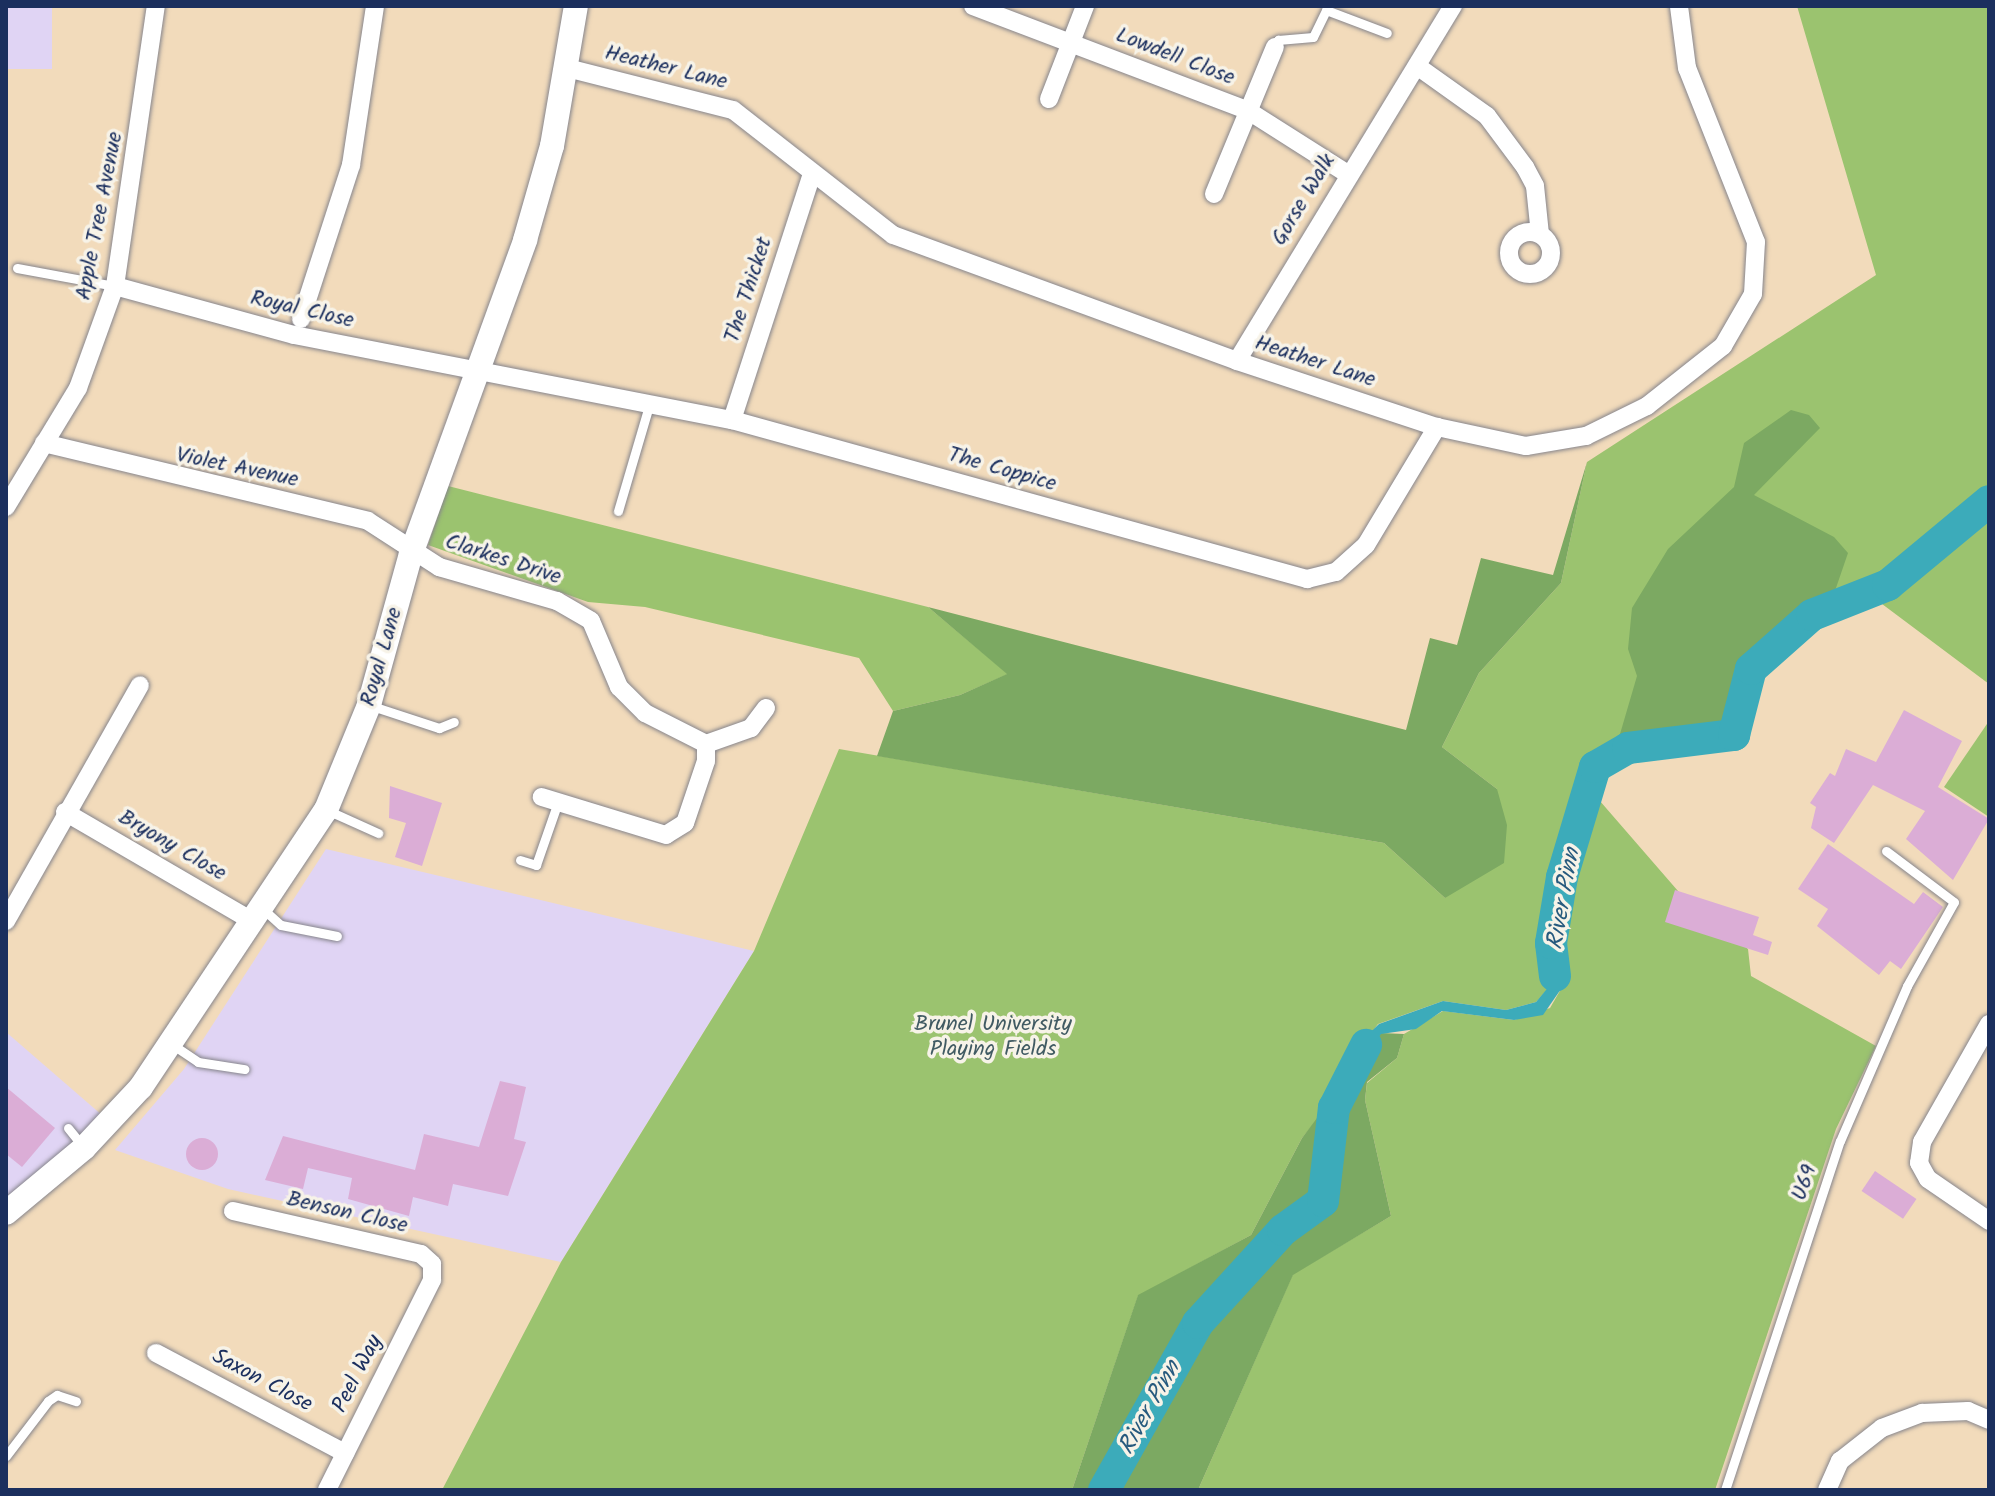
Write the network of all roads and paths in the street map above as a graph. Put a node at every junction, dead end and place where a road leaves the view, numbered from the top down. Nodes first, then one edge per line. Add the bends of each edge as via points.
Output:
1 (156, 6) edge
2 (375, 6) edge
3 (576, 6) edge
4 (973, 6) edge
5 (1085, 6) edge
6 (1453, 6) edge
7 (1679, 6) edge
8 (1387, 33) dead end
9 (1072, 43) junction
10 (1275, 47) joint
11 (1417, 66) junction
12 (567, 68) junction
13 (1049, 99) dead end
14 (1247, 110) junction
15 (812, 174) junction
16 (1348, 174) junction
17 (1214, 194) dead end
18 (1540, 234) dead end
19 (17, 268) dead end
20 (115, 286) junction
21 (301, 319) dead end
22 (1237, 361) junction
23 (480, 372) junction
24 (650, 402) junction
25 (732, 420) junction
26 (1437, 427) junction
27 (44, 443) junction
28 (9, 496) edge
29 (618, 511) dead end
30 (411, 554) junction
31 (140, 685) dead end
32 (369, 705) junction
33 (766, 708) dead end
34 (454, 722) dead end
35 (706, 744) junction
36 (550, 800) joint
37 (326, 810) junction
38 (65, 812) junction
39 (378, 833) dead end
40 (1886, 851) dead end
41 (520, 860) dead end
42 (258, 916) junction
43 (6, 921) edge
44 (337, 936) dead end
45 (1989, 1024) edge
46 (173, 1045) junction
47 (244, 1069) dead end
48 (68, 1128) dead end
49 (84, 1148) junction
50 (233, 1211) dead end
51 (6, 1213) edge
52 (1989, 1221) edge
53 (432, 1280) joint
54 (156, 1353) dead end
55 (76, 1401) dead end
56 (1989, 1420) edge
57 (345, 1453) junction
58 (6, 1456) edge
59 (327, 1490) edge
60 (1725, 1490) edge
61 (1827, 1490) edge

1 - 20 street, Apple Tree Avenue
2 - 21 street via 351,165
3 - 12 street, Royal Lane
4 - 9 street, Lowdell Close
5 - 9 street
6 - 11 street, Gorse Walk
7 - 26 street, Heather Lane via 1687,68 1756,242 1753,294 1743,318 1723,346 1647,406 1586,436 1506,445
8 - 10 lane via 1326,10 1313,37 1278,40
9 - 13 street
9 - 14 street, Lowdell Close
10 - 14 street
11 - 16 street, Gorse Walk
11 - 18 street via 1487,116 1525,167 1535,186
12 - 15 street, Heather Lane via 724,106
12 - 23 street, Royal Lane via 525,240
14 - 16 street, Lowdell Close
14 - 17 street
15 - 22 street, Heather Lane via 893,235
15 - 25 street, The Thicket
16 - 22 street, Gorse Walk
19 - 20 lane
20 - 23 street, Royal Close via 294,335
20 - 27 street, Apple Tree Avenue via 78,388
22 - 26 street, Heather Lane
23 - 24 street, The Coppice
23 - 30 street, Royal Lane
24 - 25 street, The Coppice
24 - 29 lane
25 - 26 street, The Coppice via 1307,579 1336,572 1366,545
27 - 28 street, Apple Tree Avenue
27 - 30 street, Violet Avenue via 368,521
30 - 32 street, Royal Lane
30 - 35 street, Clarkes Drive via 557,601 591,621 619,687 645,713
31 - 38 street
32 - 34 lane via 439,728
32 - 37 street, Royal Lane
33 - 35 street via 751,728
35 - 36 street via 685,823 666,835
36 - 41 lane via 536,865
37 - 39 lane
37 - 42 street, Royal Lane
38 - 42 street, Bryony Close
38 - 43 street
40 - 60 lane, U69 via 1954,902 1907,986 1840,1141
42 - 44 lane
42 - 46 street, Royal Lane
45 - 52 street via 1922,1142 1919,1163 1928,1179
46 - 47 lane via 198,1062
46 - 49 street, Royal Lane
48 - 49 lane
49 - 51 street, Royal Lane
50 - 53 street, Benson Close via 421,1254 432,1264
53 - 57 street, Peel Way
54 - 57 street, Saxon Close
55 - 58 lane via 57,1395 48,1401
56 - 61 street via 1968,1411 1922,1413 1882,1428 1840,1461
57 - 59 street, Peel Way

